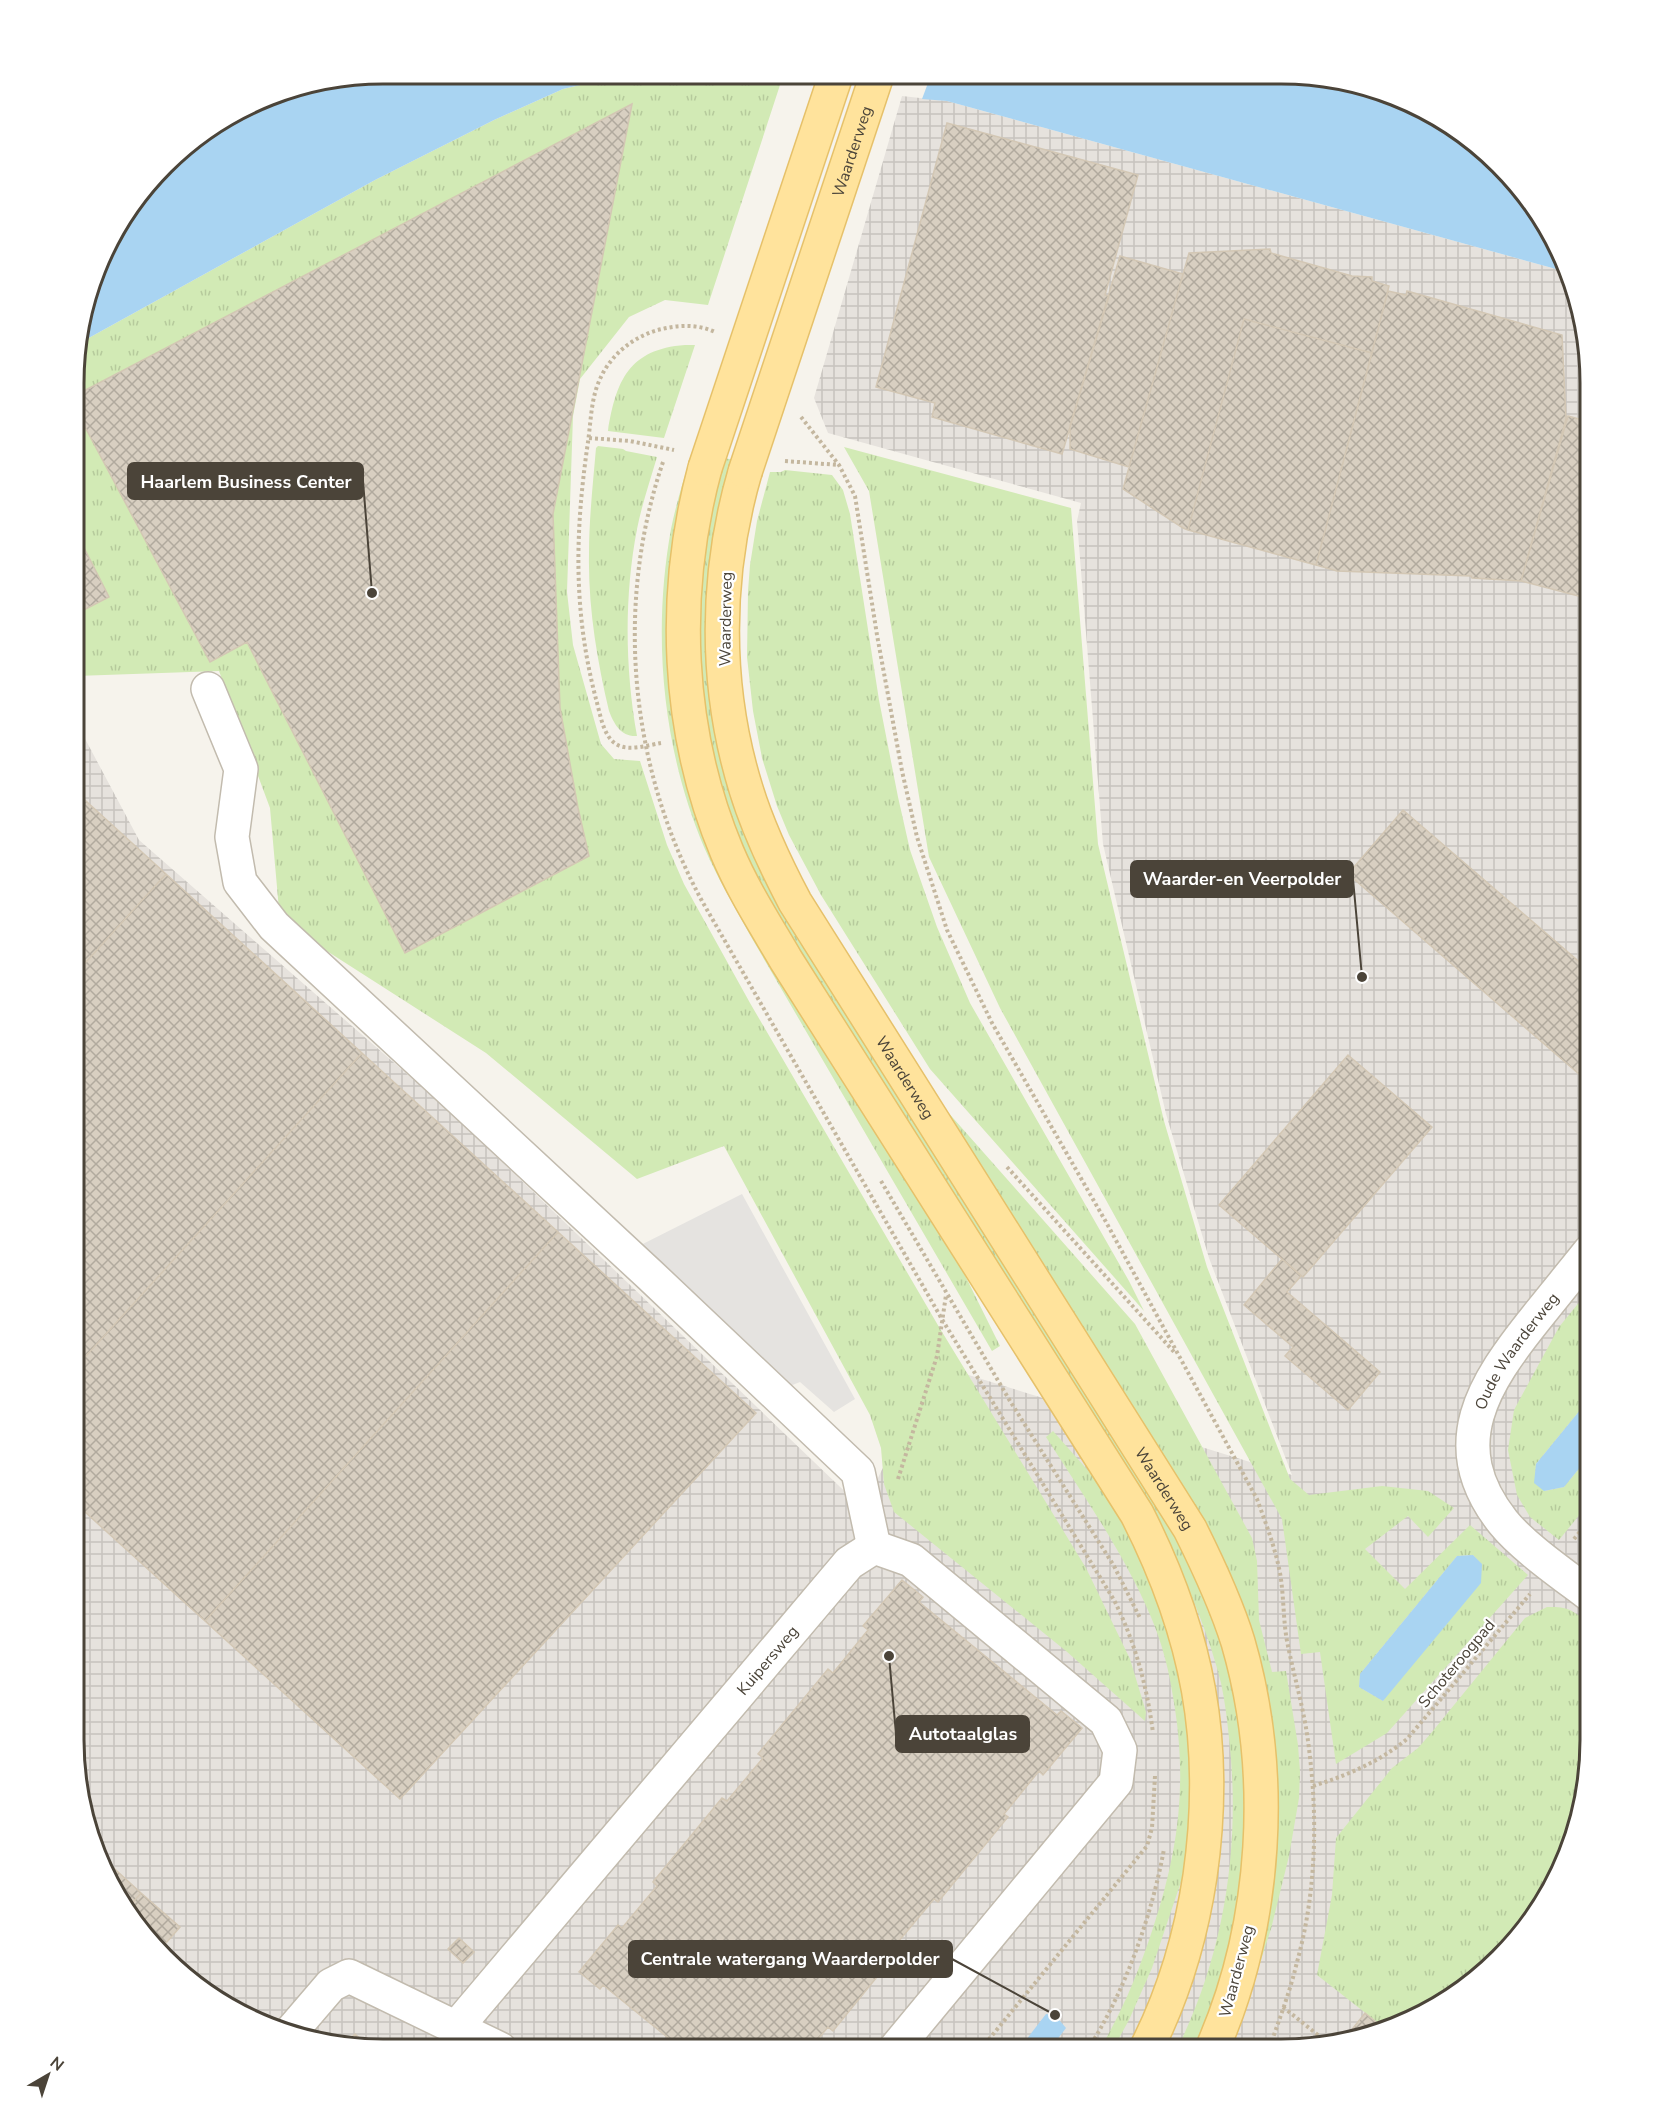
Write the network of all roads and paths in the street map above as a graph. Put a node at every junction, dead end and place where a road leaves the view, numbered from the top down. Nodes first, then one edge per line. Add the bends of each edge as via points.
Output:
1 (833, 84) edge
2 (874, 84) edge
3 (719, 334) dead end
4 (796, 411) dead end
5 (589, 438) junction
6 (694, 459) junction
7 (779, 461) dead end
8 (663, 462) dead end
9 (839, 465) junction
10 (208, 689) dead end
11 (645, 746) junction
12 (664, 752) dead end
13 (1000, 1159) dead end
14 (879, 1179) dead end
15 (1580, 1263) edge
16 (946, 1294) junction
17 (943, 1321) junction
18 (1180, 1358) junction
19 (897, 1481) dead end
20 (1580, 1532) edge
21 (874, 1547) junction
22 (1553, 1566) junction
23 (1580, 1587) edge
24 (1143, 1623) dead end
25 (1154, 1742) dead end
26 (1155, 1769) dead end
27 (1313, 1786) junction
28 (1165, 1847) dead end
29 (1284, 2007) junction
30 (296, 2026) edge
31 (456, 2028) junction
32 (1319, 2036) edge
33 (479, 2039) edge
34 (903, 2039) edge
35 (989, 2039) edge
36 (1094, 2039) edge
37 (1150, 2039) edge
38 (1216, 2039) edge
39 (1273, 2039) edge

1 - 6 main road, bridge
2 - 38 main road, Waarderweg, bridge via 745,472 728,539 722,645 730,727 760,829 795,902 1190,1529 1224,1604 1252,1706 1261,1809 1256,1880 1243,1955
3 - 5 path via 679,326 653,331 624,347 600,379
4 - 9 path
5 - 6 path via 630,441
5 - 11 path via 578,543 579,606 585,652 610,739 623,747
6 - 37 main road via 698,495 688,549 683,657 697,762 727,853 786,960 1137,1514 1171,1590 1193,1663 1206,1741 1204,1846 1190,1931
7 - 9 path
8 - 11 path via 642,543 636,602 635,657
9 - 18 path via 855,496 902,771 917,837 947,930 997,1034
10 - 21 street via 241,769 232,837 240,882 274,926 858,1473
11 - 12 path via 661,742
11 - 17 path via 663,812 691,882
13 - 18 path
14 - 16 path
15 - 22 street, Oude Waarderweg via 1497,1370 1473,1428 1472,1450 1482,1492 1504,1523
16 - 17 path
16 - 24 path via 1114,1566
17 - 19 path via 932,1374
17 - 25 path via 1114,1600 1139,1663
18 - 27 path via 1257,1499 1272,1539
20 - 22 path, Schoteroogpad
21 - 31 street, Kuipersweg via 849,1563
21 - 34 street via 911,1560 1088,1706 1106,1721 1119,1750 1116,1782
22 - 23 street
22 - 27 path, Schoteroogpad via 1407,1739 1358,1770
26 - 35 path via 1152,1828 1147,1846
27 - 29 path via 1309,1895 1298,1962
28 - 36 path via 1153,1899 1129,1967
29 - 32 path
29 - 39 path
30 - 31 street via 331,1986 349,1976
31 - 33 street

